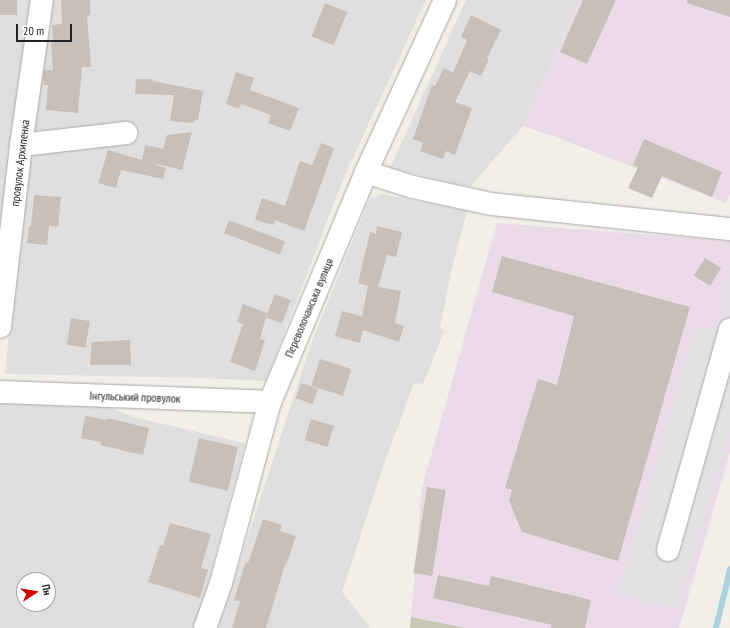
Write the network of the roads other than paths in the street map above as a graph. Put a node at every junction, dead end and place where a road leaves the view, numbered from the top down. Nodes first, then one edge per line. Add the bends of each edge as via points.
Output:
1 (42, 0) edge
2 (445, 0) edge
3 (126, 133) dead end
4 (21, 145) junction
5 (366, 172) junction
6 (730, 229) edge
7 (0, 327) edge
8 (730, 330) edge
9 (0, 392) edge
10 (270, 402) junction
11 (668, 550) dead end
12 (205, 628) edge

1 - 4 street, провулок Архипенка
2 - 5 street, Переволочанська вулиця
3 - 4 street
4 - 7 street, провулок Архипенка
5 - 6 street via 413,187 491,204
5 - 10 street, Переволочанська вулиця
8 - 11 street
9 - 10 street, Інгульський провулок
10 - 12 street, Переволочанська вулиця via 221,583

